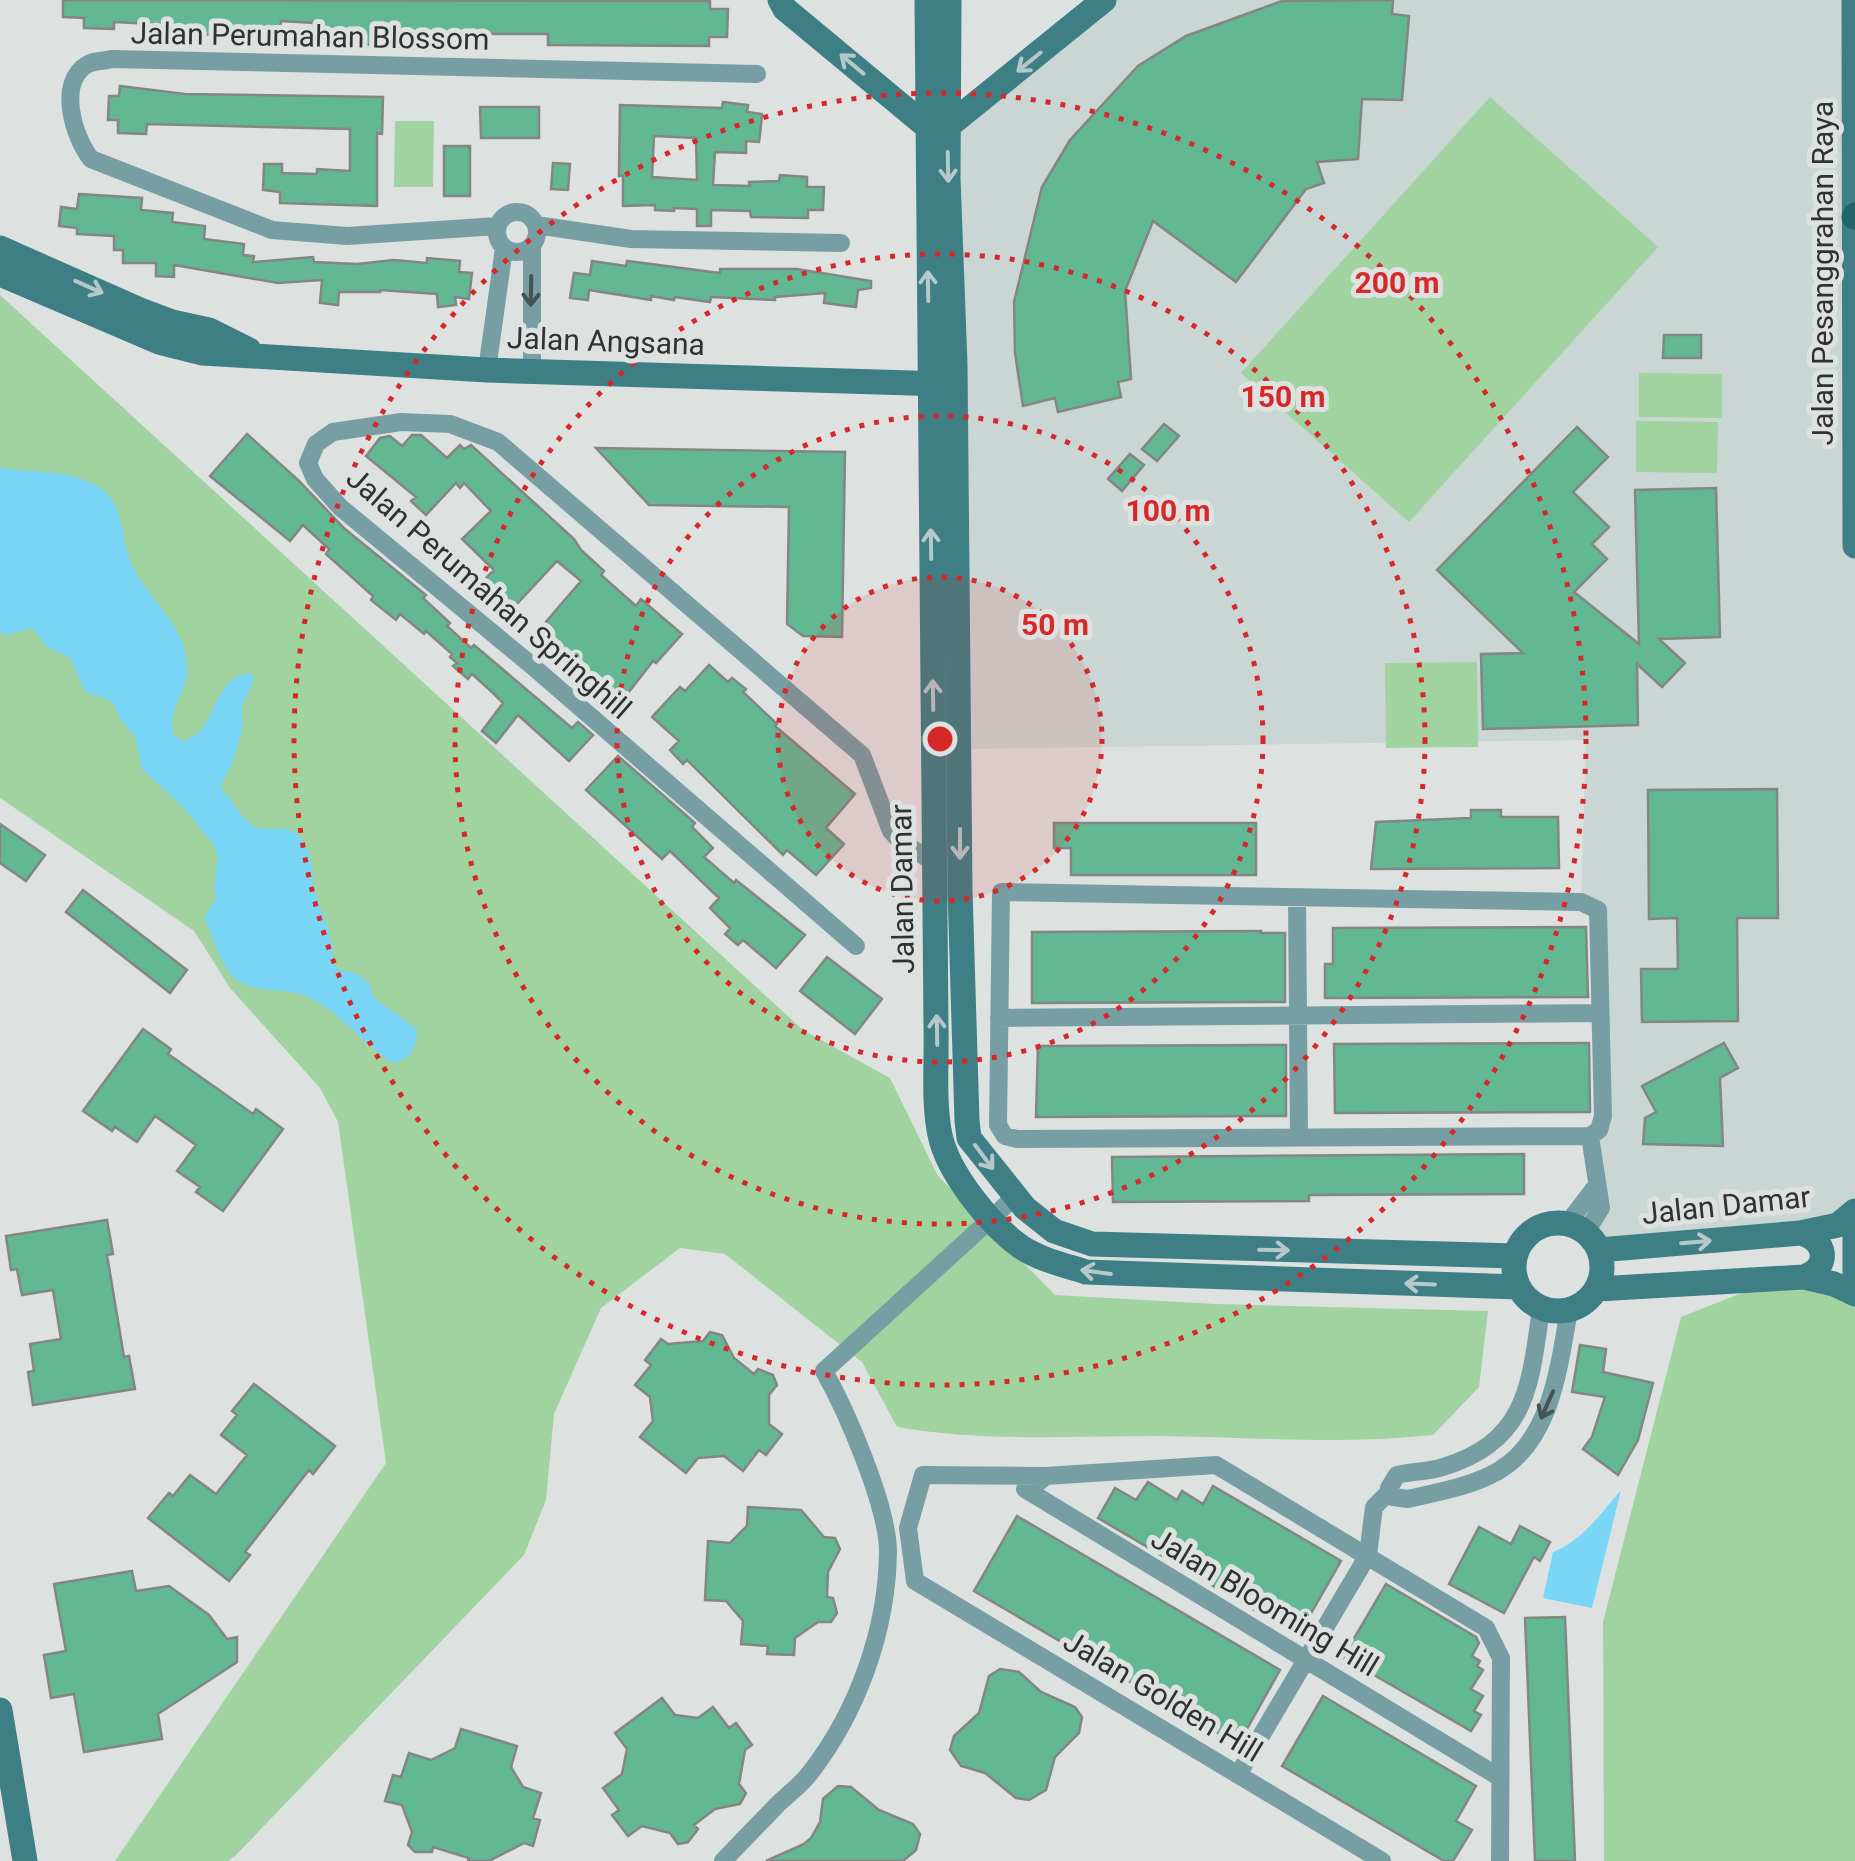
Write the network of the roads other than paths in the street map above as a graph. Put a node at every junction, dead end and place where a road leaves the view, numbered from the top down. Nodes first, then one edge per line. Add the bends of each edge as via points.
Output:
1 (780, 0) edge
2 (927, 0) edge
3 (949, 0) edge
4 (1104, 0) edge
5 (1854, 0) edge
6 (757, 74) dead end
7 (937, 127) junction
8 (1854, 216) edge
9 (536, 224) junction
10 (498, 226) junction
11 (842, 244) dead end
12 (532, 246) junction
13 (0, 248) edge
14 (504, 248) junction
15 (0, 274) edge
16 (257, 354) junction
17 (487, 370) junction
18 (532, 372) junction
19 (941, 383) junction
20 (1855, 546) edge
21 (960, 797) junction
22 (934, 798) junction
23 (934, 862) junction
24 (947, 890) junction
25 (1297, 898) junction
26 (856, 946) dead end
27 (1600, 1013) junction
28 (1298, 1016) junction
29 (999, 1018) junction
30 (1300, 1136) junction
31 (1590, 1136) junction
32 (1016, 1196) junction
33 (1855, 1211) edge
34 (992, 1217) junction
35 (1800, 1233) junction
36 (1584, 1235) junction
37 (1515, 1256) junction
38 (1804, 1277) junction
39 (1855, 1278) edge
40 (1518, 1287) junction
41 (1597, 1289) junction
42 (1855, 1294) edge
43 (1541, 1309) junction
44 (1570, 1310) junction
45 (1001, 1476) junction
46 (1046, 1476) junction
47 (1389, 1492) junction
48 (1034, 1494) junction
49 (1368, 1554) junction
50 (1304, 1658) junction
51 (0, 1710) edge
52 (1239, 1773) junction
53 (1499, 1776) junction
54 (24, 1861) edge
55 (723, 1861) edge
56 (1382, 1861) edge
57 (1500, 1861) edge

7 -> 1 street
2 - 7 street, Jalan Damar
3 - 7 street, Jalan Damar
4 -> 7 street
5 - 8 street, Jalan Pesanggrahan Raya
6 - 10 street, Jalan Perumahan Blossom via 112,59 89,64 72,89 70,104 91,160 272,230 348,236
7 - 19 street, Jalan Damar
8 - 20 street, Jalan Pesanggrahan Raya
9 - 10 street via 512,212
9 - 11 street via 631,239
9 - 12 street
10 - 14 street
12 - 14 street via 520,252
12 -> 18 street
13 -> 16 street, Jalan Angsana
14 - 17 street
15 - 16 street, Jalan Angsana via 165,344
16 - 17 street, Jalan Angsana
17 - 18 street, Jalan Angsana
18 - 19 street, Jalan Angsana
19 - 21 street, Jalan Damar
22 -> 19 street, Jalan Damar
21 - 22 street
21 -> 24 street, Jalan Damar
22 - 23 street, Jalan Damar
23 - 24 street, Jalan Damar
23 - 26 street, Jalan Perumahan Springhill via 892,831 862,755 498,442 450,424 401,422 333,432 316,444 308,463 340,507
24 -> 32 street, Jalan Damar via 969,1138
34 -> 24 street, Jalan Damar via 955,1174 940,1136
25 - 27 street via 1582,902 1598,910
25 - 28 street
25 - 29 street via 1001,892
27 - 28 street
27 - 31 street via 1602,1116
28 - 29 street
28 - 30 street
29 - 30 street via 998,1125 1005,1136
30 - 31 street
31 - 36 street via 1597,1186
32 - 34 street
32 -> 37 street, Jalan Damar via 1054,1232 1092,1244
33 - 35 street, Jalan Damar via 1838,1225
33 - 39 street
40 -> 34 street, Jalan Damar via 1086,1272 1020,1246
34 - 55 street via 824,1371 858,1442 883,1524 888,1550 880,1629 867,1670 809,1775
36 -> 35 street, Jalan Damar
35 - 38 street via 1820,1243 1824,1253 1815,1273
36 - 37 street via 1552,1223 1522,1240
36 - 41 street via 1602,1263
37 - 40 street
38 - 41 street
38 - 42 street
40 - 43 street
41 - 44 street
43 - 44 street
43 - 47 street via 1516,1420 1489,1445 1442,1468 1396,1475
44 -> 47 street via 1556,1384 1528,1446 1498,1471 1451,1488 1402,1500
45 - 46 street
45 - 48 street, Jalan Blooming Hill
45 - 52 street, Jalan Golden Hill via 923,1476 908,1528 915,1582
46 - 48 street via 1033,1486
46 - 49 street via 1216,1465
47 - 49 street via 1374,1507
48 - 50 street, Jalan Blooming Hill
49 - 50 street
49 - 53 street via 1473,1618 1496,1642
50 - 52 street
50 - 53 street, Jalan Blooming Hill
51 - 54 street
52 - 56 street, Jalan Golden Hill
53 - 57 street

